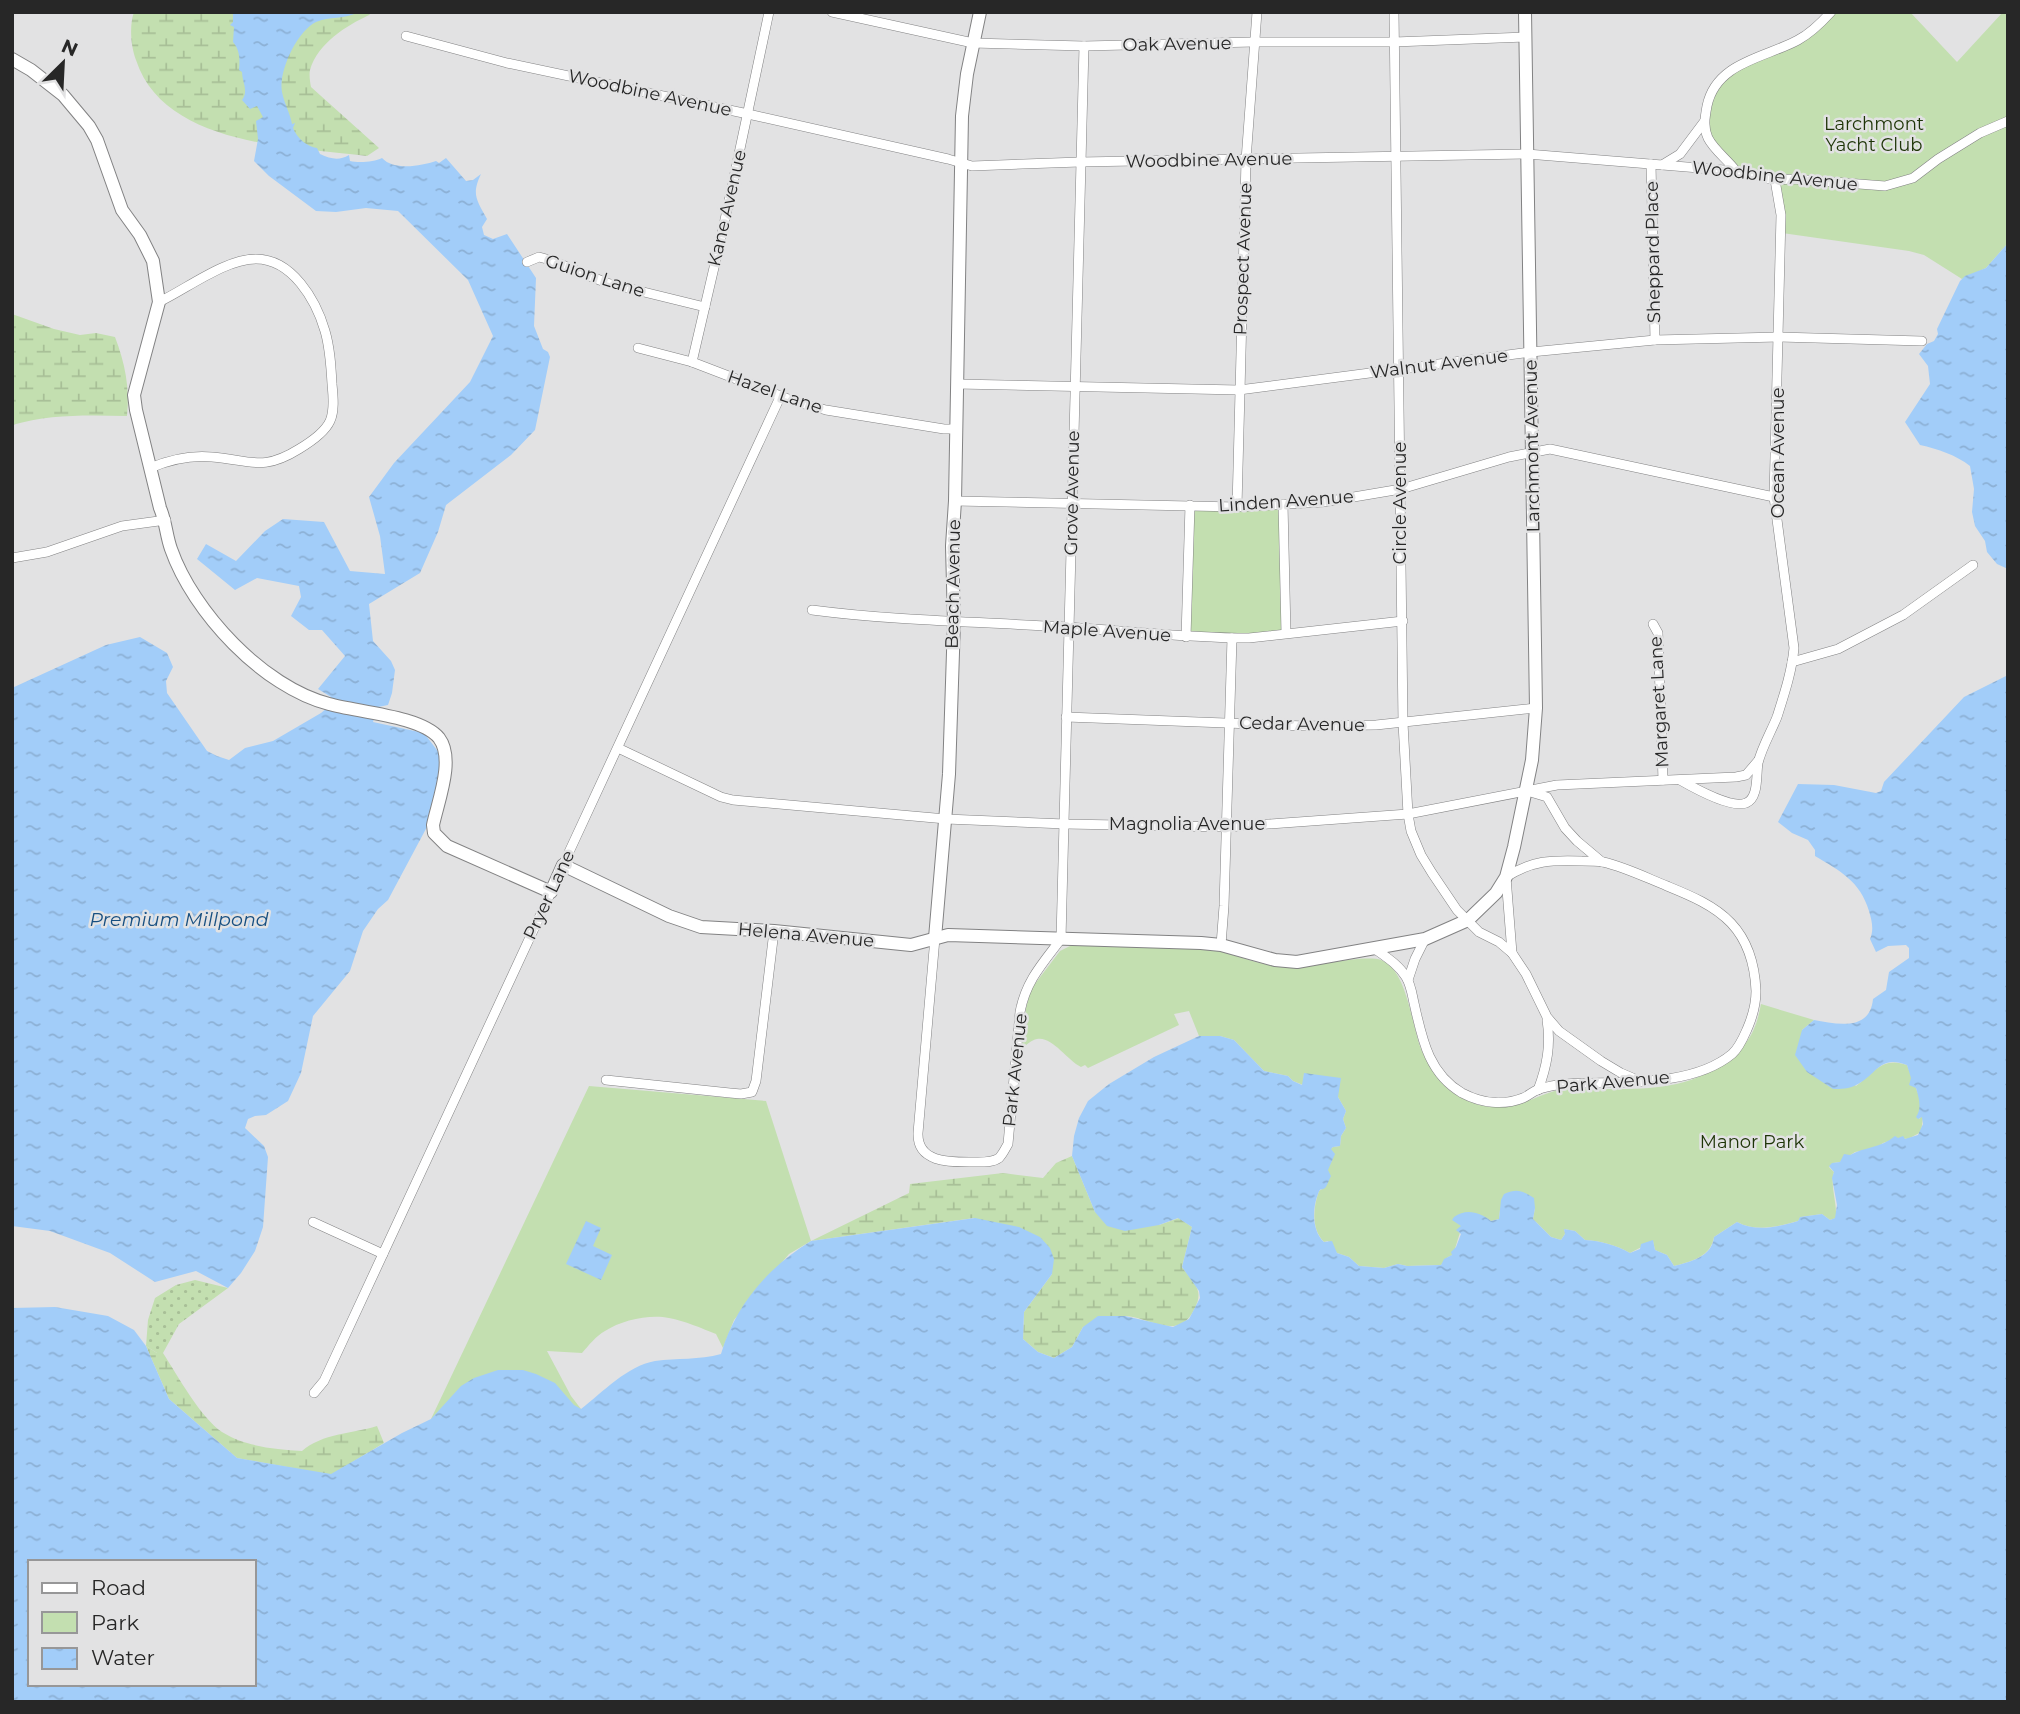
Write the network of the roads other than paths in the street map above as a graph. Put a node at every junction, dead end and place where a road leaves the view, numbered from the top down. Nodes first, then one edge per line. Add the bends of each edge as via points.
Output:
1 (769, 12) edge
2 (832, 12) edge
3 (980, 12) edge
4 (1257, 12) edge
5 (1394, 12) edge
6 (1525, 12) edge
7 (1831, 12) edge
8 (406, 36) dead end
9 (1526, 37) junction
10 (1254, 42) junction
11 (1394, 42) junction
12 (973, 43) junction
13 (1084, 46) junction
14 (12, 59) edge
15 (748, 114) junction
16 (2008, 121) edge
17 (1704, 122) junction
18 (1527, 154) junction
19 (1395, 157) junction
20 (1246, 160) junction
21 (1080, 162) junction
22 (961, 163) junction
23 (1651, 164) junction
24 (1662, 165) junction
25 (1735, 171) junction
26 (1774, 180) junction
27 (527, 261) dead end
28 (159, 302) junction
29 (705, 307) junction
30 (1779, 337) junction
31 (1655, 340) junction
32 (1922, 341) dead end
33 (639, 348) dead end
34 (1531, 352) junction
35 (692, 362) junction
36 (1400, 368) junction
37 (957, 384) junction
38 (1075, 387) junction
39 (1239, 390) junction
40 (781, 395) junction
41 (956, 429) junction
42 (1531, 452) junction
43 (149, 468) junction
44 (1401, 489) junction
45 (1774, 497) junction
46 (955, 501) junction
47 (1283, 504) junction
48 (1072, 505) junction
49 (1189, 505) junction
50 (1237, 506) junction
51 (166, 520) junction
52 (12, 558) edge
53 (1973, 565) dead end
54 (811, 610) dead end
55 (1403, 621) junction
56 (954, 622) junction
57 (1653, 625) dead end
58 (1069, 627) junction
59 (1286, 633) junction
60 (1186, 637) junction
61 (1232, 638) junction
62 (1793, 662) junction
63 (1536, 708) junction
64 (1066, 717) junction
65 (1229, 723) junction
66 (1403, 723) junction
67 (618, 748) junction
68 (1758, 761) junction
69 (1663, 780) junction
70 (1679, 780) junction
71 (1526, 791) junction
72 (1408, 814) junction
73 (946, 818) junction
74 (1065, 824) junction
75 (1227, 827) junction
76 (1602, 862) junction
77 (563, 865) junction
78 (1506, 877) junction
79 (551, 892) junction
80 (1468, 920) junction
81 (774, 931) junction
82 (935, 938) junction
83 (1061, 939) junction
84 (1425, 939) junction
85 (1220, 945) junction
86 (1375, 949) junction
87 (1512, 953) junction
88 (1408, 980) junction
89 (1547, 1017) junction
90 (606, 1080) dead end
91 (1642, 1082) junction
92 (1538, 1090) junction
93 (925, 1153) joint
94 (313, 1222) dead end
95 (383, 1254) junction
96 (314, 1394) dead end

1 - 15 street, Kane Avenue
2 - 12 street, Oak Avenue
3 - 12 street, Beach Avenue
4 - 10 street, Prospect Avenue
5 - 11 street, Circle Avenue
6 - 9 street, Larchmont Avenue
7 - 17 street via 1798,40 1724,75 1709,94
8 - 15 street, Woodbine Avenue via 507,63
9 - 11 street, Oak Avenue
9 - 18 street, Larchmont Avenue
10 - 11 street, Oak Avenue
10 - 13 street, Oak Avenue
10 - 20 street, Prospect Avenue
11 - 19 street, Circle Avenue
12 - 13 street, Oak Avenue
12 - 22 street, Beach Avenue via 963,96
13 - 21 street, Grove Avenue
14 - 28 street via 63,95 89,126 122,210 153,261
15 - 22 street, Woodbine Avenue
15 - 29 street, Kane Avenue
16 - 26 street, Woodbine Avenue via 1937,159 1913,178 1885,186
17 - 24 street via 1680,154
17 - 25 street via 1707,136
18 - 19 street, Woodbine Avenue
18 - 23 street, Woodbine Avenue
18 - 34 street, Larchmont Avenue
19 - 20 street, Woodbine Avenue
19 - 36 street, Circle Avenue
20 - 21 street, Woodbine Avenue
20 - 39 street, Prospect Avenue
21 - 22 street, Woodbine Avenue
21 - 38 street, Grove Avenue
22 - 37 street, Beach Avenue
23 - 24 street, Woodbine Avenue
23 - 31 street, Sheppard Place
24 - 25 street, Woodbine Avenue
25 - 26 street, Woodbine Avenue
26 - 30 street, Ocean Avenue via 1781,215
27 - 29 street, Guion Lane via 538,257 550,260 607,283
28 - 43 street via 134,395
28 - 43 street via 230,263 258,259 279,265 306,290 325,330 334,403 325,428 279,460 264,464 197,457
29 - 35 street, Kane Avenue
30 - 31 street, Walnut Avenue
30 - 32 street, Walnut Avenue
30 - 45 street, Ocean Avenue
31 - 34 street, Walnut Avenue
33 - 35 street, Hazel Lane
34 - 36 street, Walnut Avenue
34 - 42 street, Larchmont Avenue
35 - 40 street, Hazel Lane
36 - 39 street, Walnut Avenue
36 - 44 street, Circle Avenue
37 - 38 street, Walnut Avenue
37 - 41 street, Beach Avenue
38 - 39 street, Walnut Avenue
38 - 48 street, Grove Avenue
39 - 50 street, Prospect Avenue
40 - 41 street, Hazel Lane via 826,410
40 - 67 street, Pryer Lane
41 - 46 street, Beach Avenue
42 - 44 street, Linden Avenue
42 - 45 street, Linden Avenue via 1550,449
42 - 63 street, Larchmont Avenue
43 - 51 street
44 - 47 street, Linden Avenue
44 - 55 street, Circle Avenue
45 - 62 street, Ocean Avenue
46 - 48 street, Linden Avenue
46 - 56 street, Beach Avenue
47 - 50 street, Linden Avenue
47 - 59 street
48 - 49 street, Linden Avenue
48 - 58 street, Grove Avenue
49 - 50 street, Linden Avenue
49 - 60 street
51 - 52 street via 122,526 47,552
51 - 79 street via 178,566 203,610 225,636 288,688 328,704 429,728 446,754 434,834 447,846
53 - 62 street via 1903,615 1838,649
54 - 56 street, Maple Avenue
55 - 59 street, Maple Avenue
55 - 66 street, Circle Avenue
56 - 58 street, Maple Avenue
56 - 73 street, Beach Avenue
57 - 69 street, Margaret Lane via 1658,633
58 - 60 street, Maple Avenue
58 - 64 street, Grove Avenue
59 - 61 street, Maple Avenue
60 - 61 street, Maple Avenue
61 - 65 street
62 - 68 street, Ocean Avenue
63 - 66 street, Cedar Avenue
63 - 71 street, Larchmont Avenue
64 - 65 street, Cedar Avenue
64 - 74 street, Grove Avenue
65 - 66 street, Cedar Avenue
65 - 75 street
66 - 72 street, Circle Avenue
67 - 73 street, Magnolia Avenue via 726,799
67 - 77 street, Pryer Lane
68 - 70 street, Magnolia Avenue via 1746,775
68 - 70 street, Ocean Avenue via 1754,795 1745,804
69 - 70 street, Magnolia Avenue
69 - 71 street, Magnolia Avenue
71 - 72 street, Magnolia Avenue
71 - 76 street, Park Avenue via 1547,797 1565,828
71 - 78 street, Larchmont Avenue
72 - 75 street, Magnolia Avenue
72 - 80 street, Circle Avenue via 1421,855
73 - 74 street, Magnolia Avenue
73 - 82 street, Beach Avenue
74 - 75 street, Magnolia Avenue
74 - 83 street, Grove Avenue
75 - 85 street
76 - 78 street, Park Avenue via 1534,863
76 - 91 street, Park Avenue via 1689,895 1722,915 1744,942 1755,976 1755,1008 1734,1052 1702,1069
77 - 79 street, Pryer Lane
77 - 81 street, Helena Avenue via 701,927
78 - 80 street, Park Avenue
78 - 87 street, Circle Avenue
79 - 95 street, Pryer Lane
80 - 84 street, Park Avenue
80 - 87 street, Circle Avenue
81 - 82 street, Helena Avenue via 911,945
81 - 90 street via 752,1091 741,1094
82 - 83 street, Helena Avenue
82 - 93 street, Beach Avenue via 918,1133
83 - 85 street, Park Avenue
83 - 93 street, Park Avenue via 1024,995 1003,1154 986,1162 951,1162
84 - 86 street, Park Avenue
84 - 88 street
85 - 86 street, Park Avenue via 1297,962
86 - 88 street, Park Avenue
87 - 89 street, Circle Avenue
88 - 92 street, Park Avenue via 1428,1055 1459,1091 1501,1102
89 - 91 street, Circle Avenue via 1601,1061
89 - 92 street, Circle Avenue via 1549,1056
91 - 92 street, Park Avenue via 1575,1083
94 - 95 street
95 - 96 street, Pryer Lane

